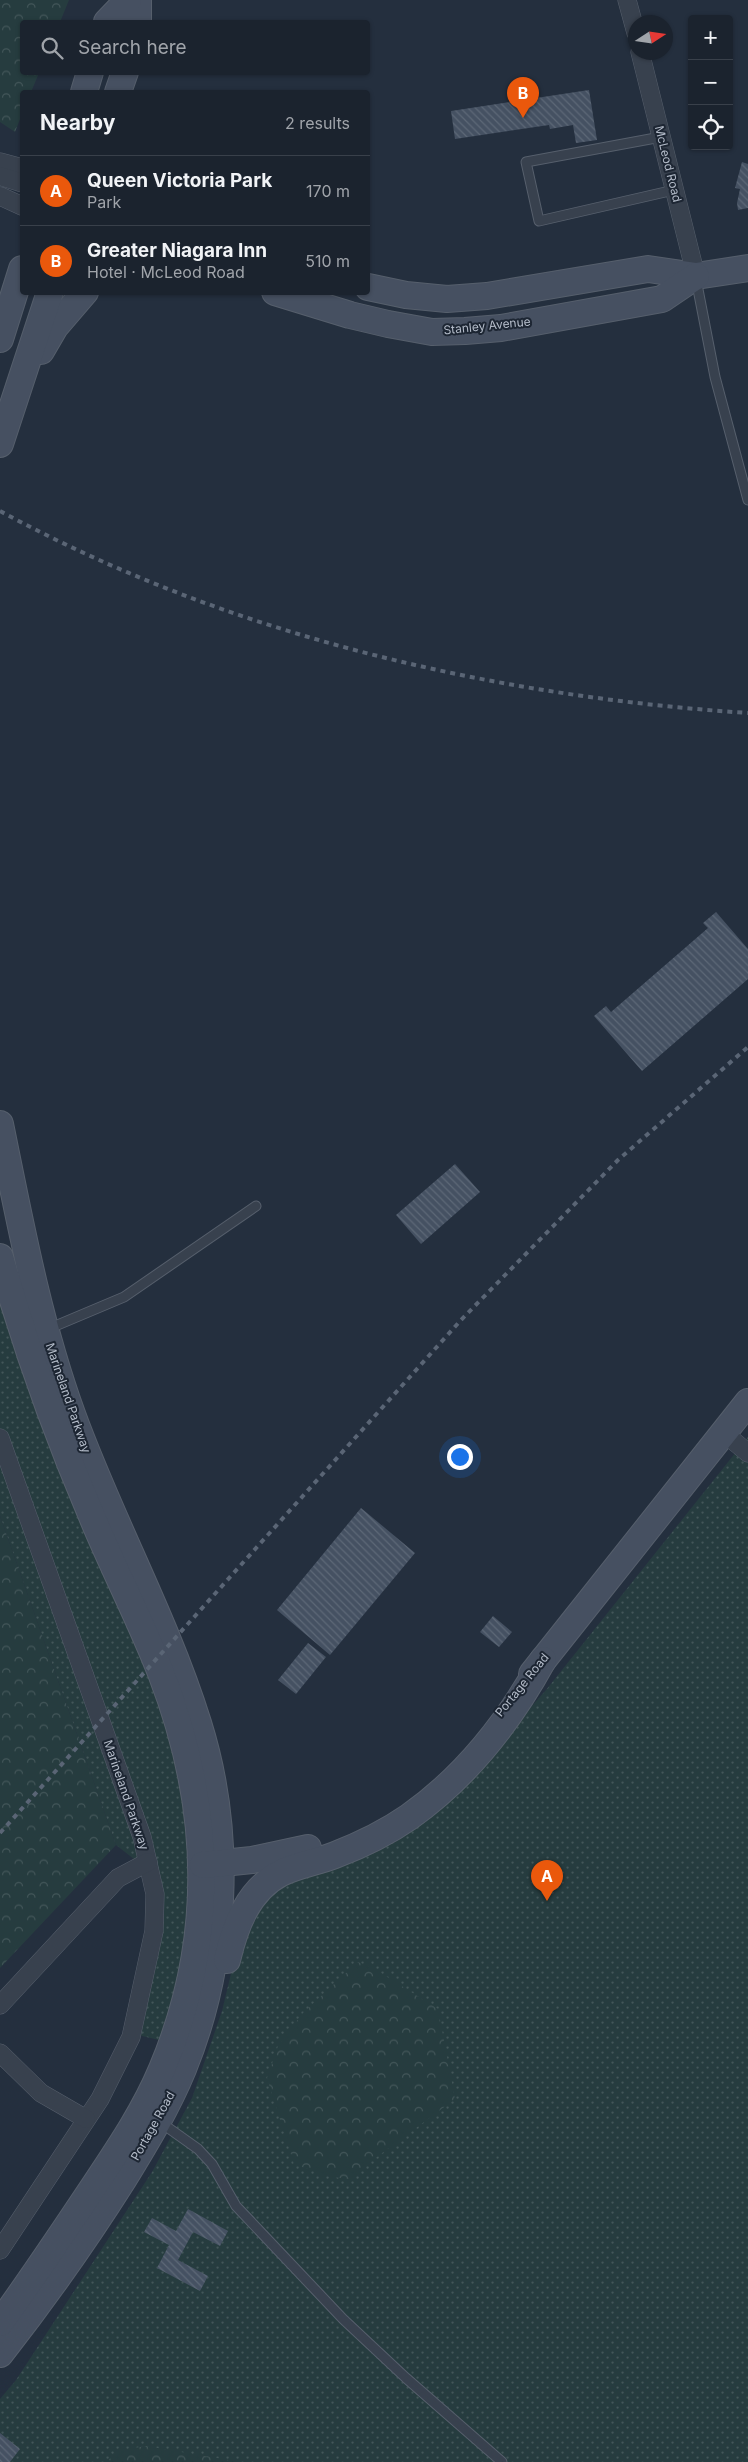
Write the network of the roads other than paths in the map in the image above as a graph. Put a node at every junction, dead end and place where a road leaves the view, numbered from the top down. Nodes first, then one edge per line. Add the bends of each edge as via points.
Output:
1 (128, 0) edge
2 (138, 0) edge
3 (627, 0) edge
4 (631, 15) edge
5 (109, 20) edge
6 (138, 20) edge
7 (642, 60) edge
8 (89, 75) edge
9 (124, 75) edge
10 (85, 90) edge
11 (119, 90) edge
12 (661, 137) junction
13 (0, 162) edge
14 (20, 167) edge
15 (0, 176) edge
16 (20, 182) edge
17 (674, 190) junction
18 (0, 196) edge
19 (20, 205) edge
20 (748, 268) edge
21 (20, 274) edge
22 (696, 276) junction
23 (370, 287) edge
24 (49, 295) edge
25 (82, 295) edge
26 (284, 295) edge
27 (0, 339) edge
28 (18, 390) junction
29 (0, 444) edge
30 (748, 500) edge
31 (0, 1124) edge
32 (256, 1206) dead end
33 (0, 1257) edge
34 (45, 1330) junction
35 (748, 1402) edge
36 (724, 1433) junction
37 (0, 1438) edge
38 (748, 1453) edge
39 (543, 1660) junction
40 (148, 1862) junction
41 (212, 1865) junction
42 (0, 2005) edge
43 (0, 2053) edge
44 (86, 2119) junction
45 (156, 2120) junction
46 (0, 2250) edge
47 (0, 2323) edge
48 (0, 2354) edge
49 (502, 2462) edge

1 - 5 main road
2 - 6 main road
3 - 4 street
7 - 12 street, McLeod Road
8 - 10 main road
9 - 11 main road
12 - 17 street, McLeod Road
12 - 17 lane via 526,162 539,221
13 - 14 street
15 - 16 street
17 - 22 street, McLeod Road
18 - 19 street
20 - 22 main road, Stanley Avenue
21 - 27 main road
22 - 23 main road, Stanley Avenue via 648,269 487,296 447,298 406,295
22 - 26 main road, Stanley Avenue via 662,299 501,328 465,331 432,332 388,324 350,316
22 - 30 lane via 715,377
24 - 28 main road
25 - 28 main road via 55,328
28 - 29 main road
31 - 34 main road, Marineland Parkway
32 - 34 lane via 124,1298
33 - 41 main road, Marineland Parkway via 69,1461 173,1707
34 - 41 main road, Marineland Parkway via 91,1465 191,1700 208,1760
35 - 36 main road, Portage Road
36 - 38 street
36 - 39 main road, Portage Road
37 - 40 street, Marineland Parkway via 142,1837
39 - 41 main road, Portage Road via 471,1745 448,1768 398,1807 364,1827 320,1844 282,1855
39 - 45 main road via 507,1720 478,1756 432,1799 383,1833 333,1856 282,1872 261,1887 236,1926 207,2039 186,2096
40 - 42 street via 118,1878
40 - 44 street, Marineland Parkway via 155,1894 154,1931 131,2037 100,2099
41 - 45 main road, Portage Road via 217,1939 206,1996 182,2070
43 - 44 street via 41,2093
44 - 46 street, Marineland Parkway
45 - 47 main road, Portage Road via 71,2220
45 - 48 main road via 146,2170 72,2257
45 - 49 lane via 212,2164 236,2206 343,2319

